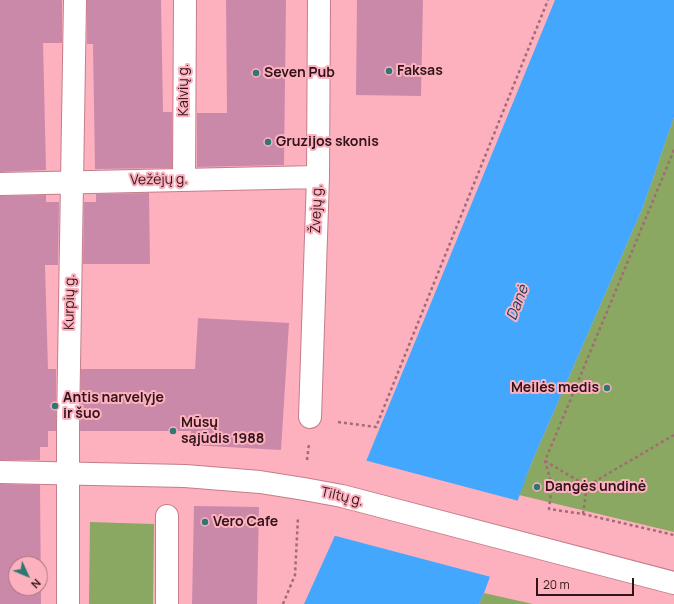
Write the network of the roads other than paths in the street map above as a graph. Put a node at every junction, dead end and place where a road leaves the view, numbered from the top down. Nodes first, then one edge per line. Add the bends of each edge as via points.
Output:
1 (75, 0) edge
2 (185, 0) edge
3 (319, 0) edge
4 (318, 177) junction
5 (184, 180) junction
6 (72, 182) junction
7 (0, 184) edge
8 (310, 417) road end
9 (0, 472) edge
10 (68, 473) junction
11 (167, 516) dead end
12 (674, 583) edge
13 (68, 604) edge
14 (167, 604) edge

1 - 6 street, Kurpių g.
2 - 5 street, Kalvių g.
3 - 4 street, Žvejų g.
4 - 5 street, Vežėjų g.
4 - 8 street, Žvejų g.
5 - 6 street, Vežėjų g.
6 - 7 street, Vežėjų g.
6 - 10 street, Kurpių g.
9 - 10 street, Tiltų g.
10 - 12 street, Tiltų g. via 185,476 260,482 304,489 342,496
10 - 13 street, Kurpių g.
11 - 14 street

